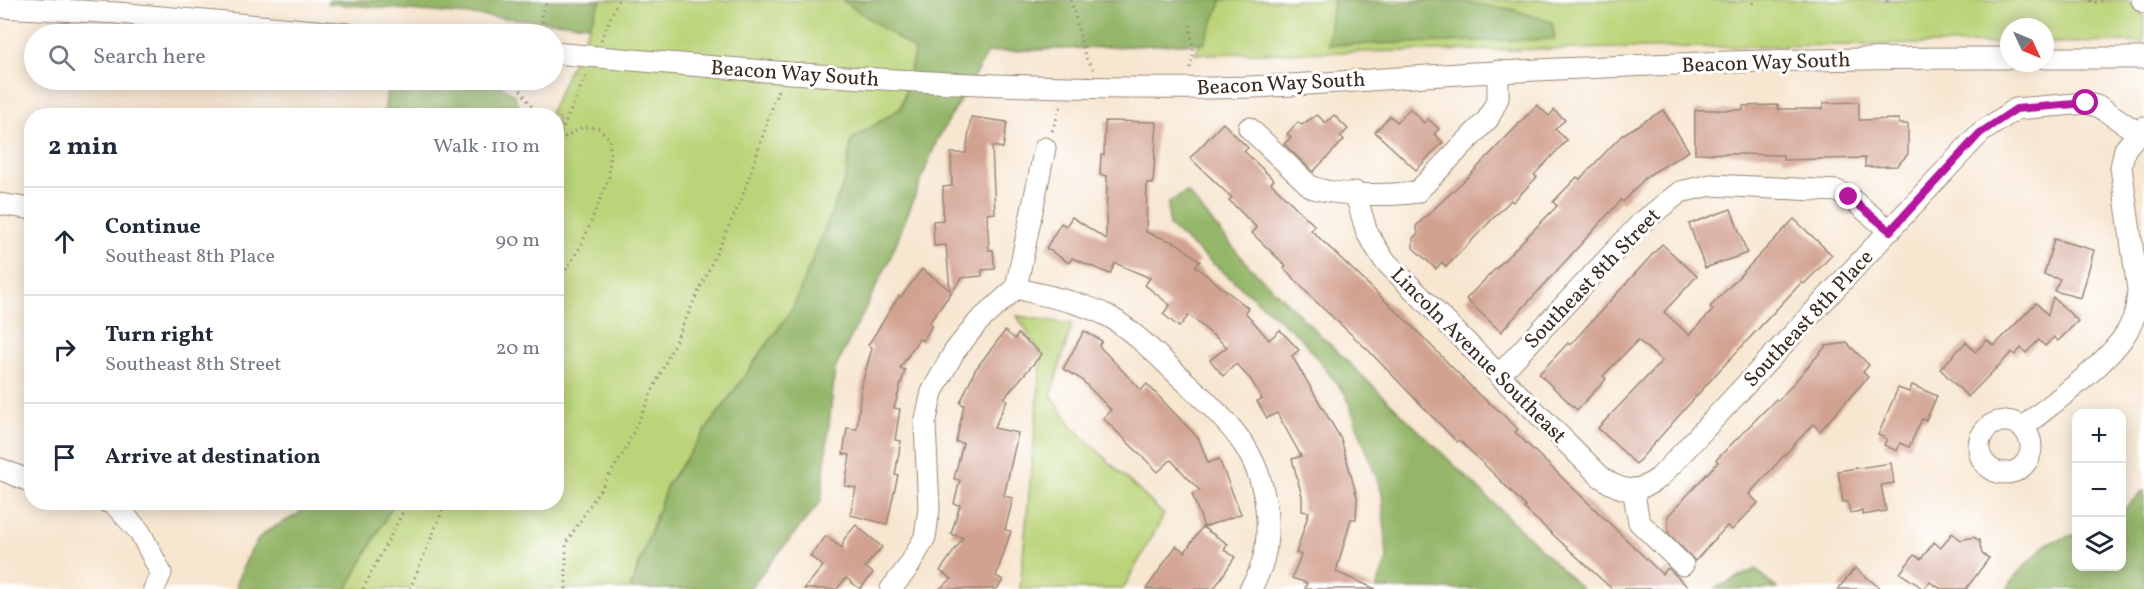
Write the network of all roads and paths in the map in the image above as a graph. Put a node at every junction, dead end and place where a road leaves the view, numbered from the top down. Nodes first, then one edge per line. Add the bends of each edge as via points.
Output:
1 (548, 0) edge
2 (618, 0) edge
3 (1071, 0) edge
4 (2091, 0) edge
5 (2107, 0) edge
6 (0, 7) edge
7 (1190, 23) dead end
8 (238, 24) edge
9 (542, 24) edge
10 (564, 54) edge
11 (594, 57) junction
12 (2000, 58) edge
13 (2054, 58) edge
14 (2144, 58) edge
15 (1498, 71) junction
16 (783, 74) junction
17 (1064, 87) junction
18 (1101, 87) junction
19 (1186, 88) junction
20 (521, 90) edge
21 (533, 108) edge
22 (564, 127) edge
23 (1250, 128) dead end
24 (2141, 130) edge
25 (564, 139) edge
26 (1045, 148) joint
27 (1355, 192) junction
28 (0, 204) edge
29 (24, 208) edge
30 (1890, 231) junction
31 (564, 273) edge
32 (1016, 288) junction
33 (1500, 374) junction
34 (2022, 428) dead end
35 (0, 469) edge
36 (24, 479) edge
37 (1633, 489) junction
38 (121, 510) edge
39 (404, 510) edge
40 (443, 510) edge
41 (1683, 566) dead end
42 (154, 589) edge
43 (363, 589) edge
44 (410, 589) edge
45 (566, 589) edge
46 (891, 589) edge
47 (1250, 589) edge

1 - 9 path via 541,14
2 - 11 path
3 - 18 path via 1085,56
4 - 5 path
6 - 8 street
7 - 19 path via 1193,50
10 - 11 street, Beacon Way South
11 - 16 street, Beacon Way South
11 - 22 path
12 - 15 street, Beacon Way South via 1908,57
13 - 14 street
15 - 19 street, Beacon Way South
15 - 27 street via 1498,98 1488,120 1417,192
16 - 17 street, Beacon Way South
16 - 45 path via 742,198 624,452 566,543
17 - 18 street, Beacon Way South
17 - 26 path via 1060,116
18 - 19 street, Beacon Way South
20 - 21 path
23 - 27 street via 1311,187
24 - 30 street, Southeast 8th Place via 2086,103 2016,109 1980,133
24 - 34 street via 2125,148 2121,167 2138,290 2130,327 2107,356
25 - 31 path via 583,127 598,128 610,139 609,178 581,246
26 - 32 street
27 - 33 street, Lincoln Avenue Southeast via 1367,233 1384,260
28 - 29 street
30 - 33 street, Southeast 8th Street via 1837,191 1711,185 1680,192 1641,223
30 - 37 street, Southeast 8th Place via 1659,478 1646,488
32 - 46 street via 954,352 932,392 925,424 929,508 926,537
32 - 47 street via 1106,314 1162,359 1244,444 1255,466 1266,527 1267,552
33 - 37 street, Lincoln Avenue Southeast via 1601,477 1616,488
35 - 36 street
37 - 41 street via 1640,522
38 - 42 street via 141,532 161,573
39 - 43 path
40 - 44 path

